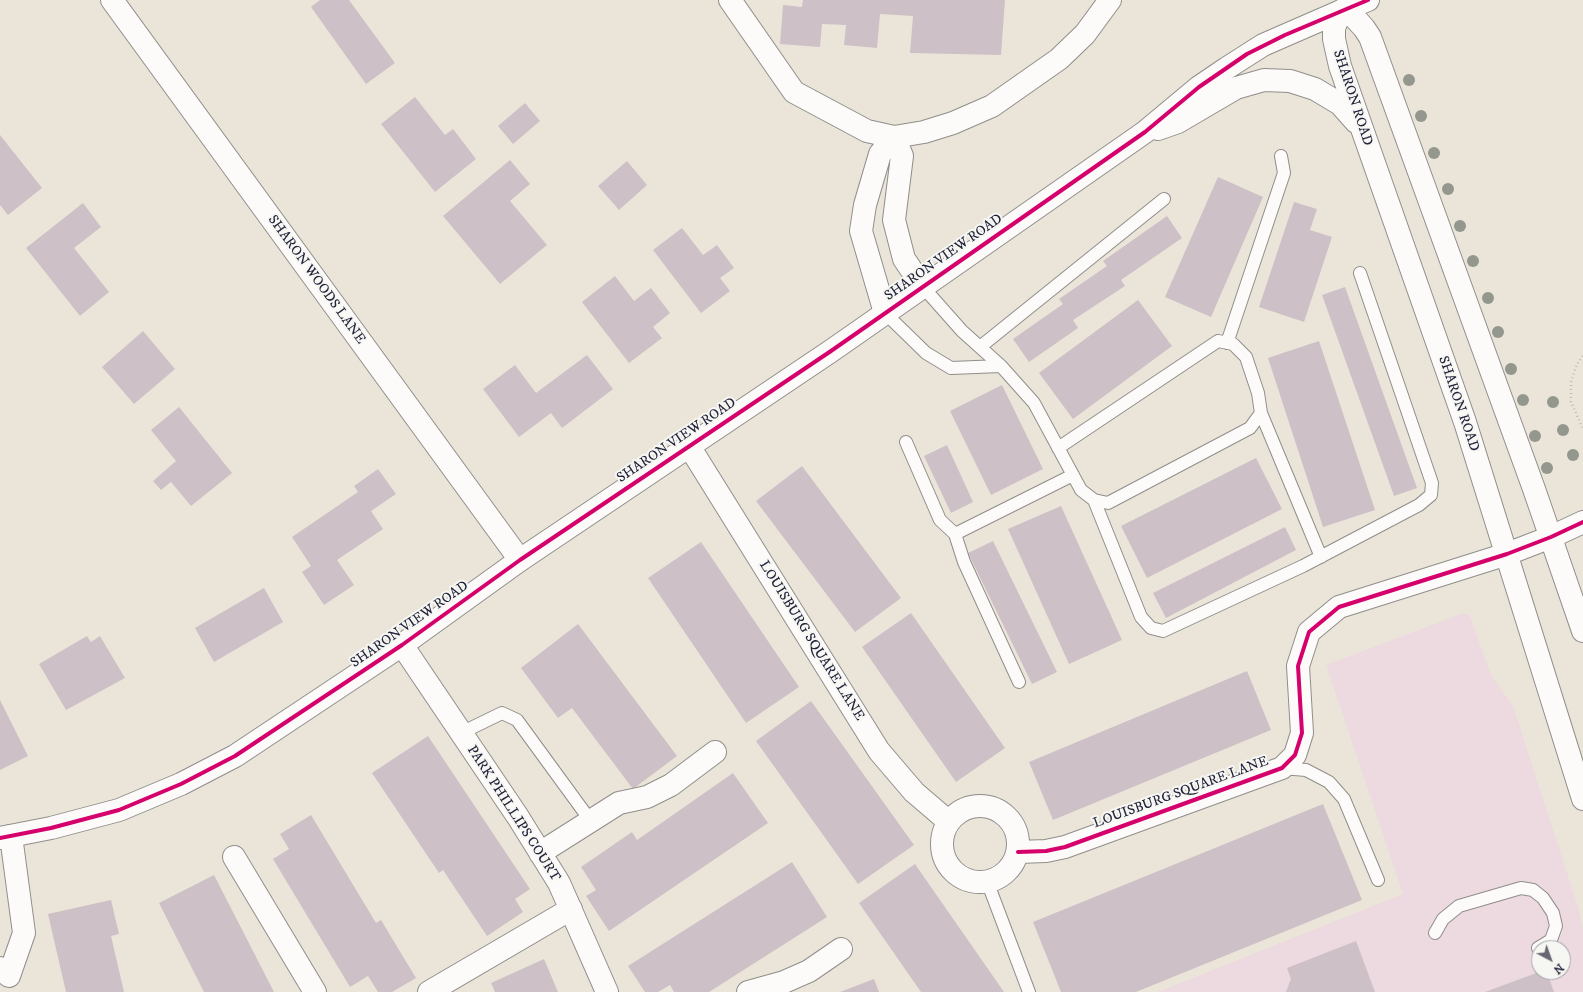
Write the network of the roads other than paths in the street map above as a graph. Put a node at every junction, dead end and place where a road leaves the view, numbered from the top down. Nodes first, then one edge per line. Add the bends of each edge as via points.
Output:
1 (112, 0) edge
2 (730, 0) edge
3 (1110, 0) edge
4 (1368, 0) edge
5 (1339, 5) edge
6 (1145, 132) junction
7 (894, 137) junction
8 (1367, 143) junction
9 (1281, 156) dead end
10 (1164, 199) dead end
11 (1360, 273) dead end
12 (923, 286) junction
13 (885, 313) junction
14 (1227, 343) junction
15 (980, 347) junction
16 (1001, 366) junction
17 (1260, 413) junction
18 (906, 442) dead end
19 (689, 446) junction
20 (1058, 448) junction
21 (1073, 475) junction
22 (1094, 500) junction
23 (1583, 522) edge
24 (955, 534) junction
25 (1551, 537) junction
26 (1507, 554) junction
27 (1321, 557) junction
28 (520, 560) junction
29 (1583, 631) edge
30 (402, 646) junction
31 (1019, 682) dead end
32 (461, 733) junction
33 (715, 752) dead end
34 (1282, 768) junction
35 (1583, 800) edge
36 (590, 820) junction
37 (949, 822) junction
38 (6, 837) edge
39 (1018, 852) junction
40 (540, 853) junction
41 (234, 857) dead end
42 (1378, 880) dead end
43 (987, 881) junction
44 (571, 909) junction
45 (1435, 933) dead end
46 (1550, 940) edge
47 (842, 949) dead end
48 (8, 979) edge
49 (315, 992) edge
50 (429, 992) edge
51 (607, 992) edge
52 (748, 992) edge
53 (1029, 992) edge

1 - 28 street, SHARON WOODS LANE
2 - 7 street via 794,92 867,131
3 - 7 street via 1085,34 1059,59 992,106 953,123 924,132
4 - 5 street, SHARON VIEW ROAD
5 - 6 street, SHARON VIEW ROAD via 1247,54 1199,87
5 - 8 street, SHARON ROAD via 1334,28 1336,53
5 - 25 street via 1354,17 1370,37
6 - 8 street via 1178,122 1236,88 1264,80 1280,80 1304,85 1333,99 1354,119
6 - 12 street, SHARON VIEW ROAD
7 - 12 street via 902,156 894,220 904,259
7 - 13 street via 880,154 865,205 861,231
8 - 26 street, SHARON ROAD via 1465,422
9 - 14 lane via 1284,173
10 - 15 lane
11 - 27 lane via 1432,483 1432,495 1419,505
12 - 13 street, SHARON VIEW ROAD
12 - 15 lane via 962,331
13 - 16 lane via 926,354 951,368
13 - 19 street, SHARON VIEW ROAD
14 - 17 lane via 1233,344 1246,357 1258,393
14 - 20 lane via 1218,341
15 - 16 lane
16 - 20 lane via 1034,403
17 - 22 lane via 1250,428 1108,503
17 - 27 lane
18 - 24 lane via 940,520
19 - 28 street, SHARON VIEW ROAD
19 - 37 street, LOUISBURG SQUARE LANE via 880,751 914,792
20 - 21 lane
21 - 22 lane via 1081,490
21 - 24 lane
22 - 27 lane via 1141,617 1150,628 1163,631
23 - 25 street, LOUISBURG SQUARE LANE
24 - 31 lane via 964,562
25 - 26 street, LOUISBURG SQUARE LANE
25 - 29 street
26 - 34 street, LOUISBURG SQUARE LANE via 1339,607 1309,632 1298,666 1302,733 1295,755
26 - 35 street, SHARON ROAD
28 - 30 street, SHARON VIEW ROAD
30 - 32 street, PARK PHILLIPS COURT
30 - 38 street, SHARON VIEW ROAD via 235,756 181,784 119,810
32 - 36 lane via 502,713 517,720
32 - 40 street, PARK PHILLIPS COURT
33 - 36 street via 671,785 647,797 619,803
34 - 39 street, LOUISBURG SQUARE LANE via 1064,847 1046,851
34 - 42 lane via 1306,770 1329,782 1344,799
36 - 40 street
37 - 39 street via 960,811 974,806 989,806 1003,812 1013,823 1019,837
37 - 43 street via 942,836 942,851 948,864 958,876 972,881
38 - 48 street via 24,933
39 - 43 street via 1012,866 1001,876
40 - 44 street, PARK PHILLIPS COURT via 559,883
41 - 49 street
43 - 53 lane
44 - 50 street
44 - 51 street, PARK PHILLIPS COURT
45 - 46 lane via 1443,919 1459,906 1521,888 1533,890 1543,898 1553,913 1556,926
47 - 52 street via 797,977

